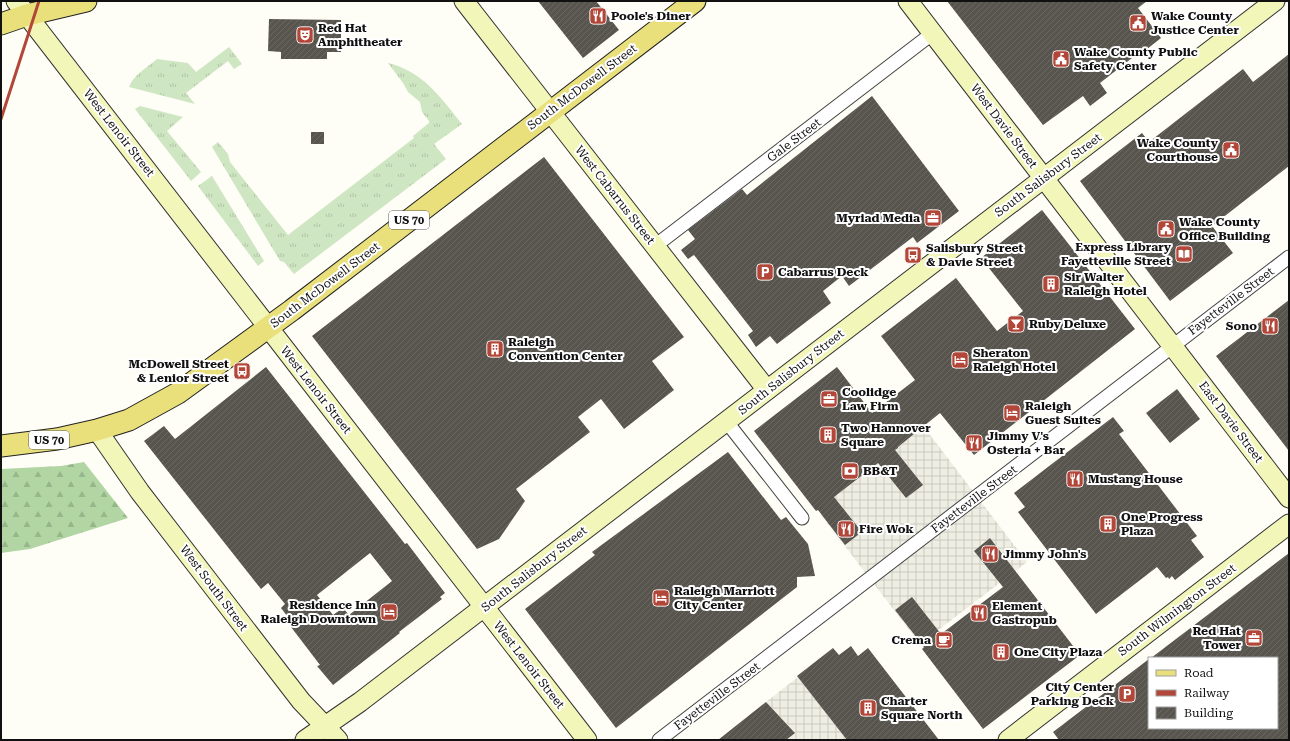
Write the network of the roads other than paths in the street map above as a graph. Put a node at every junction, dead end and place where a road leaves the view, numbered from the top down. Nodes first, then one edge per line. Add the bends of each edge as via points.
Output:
1 (86, 1) edge
2 (464, 1) edge
3 (695, 1) edge
4 (908, 1) edge
5 (1275, 1) edge
6 (22, 8) edge
7 (1, 24) edge
8 (933, 33) junction
9 (550, 112) junction
10 (1044, 178) junction
11 (655, 246) junction
12 (1289, 257) edge
13 (269, 328) junction
14 (1173, 346) junction
15 (767, 390) junction
16 (726, 421) junction
17 (97, 430) junction
18 (1, 446) edge
19 (1289, 498) edge
20 (802, 518) dead end
21 (1289, 524) edge
22 (485, 608) junction
23 (331, 733) edge
24 (1018, 737) edge
25 (305, 740) edge
26 (587, 740) edge
27 (659, 740) edge

1 - 6 main road
2 - 9 main road, West Cabarrus Street
3 - 9 main road, South McDowell Street / US 70
4 - 8 main road, West Davie Street
5 - 10 main road, South Salisbury Street
6 - 7 main road
6 - 13 main road, West Lenoir Street
8 - 10 main road, West Davie Street
8 - 11 street, Gale Street
9 - 11 main road, West Cabarrus Street
9 - 13 main road, South McDowell Street / US 70
10 - 14 main road, West Davie Street
10 - 15 main road, South Salisbury Street
11 - 15 main road, West Cabarrus Street
12 - 14 street, Fayetteville Street
13 - 17 main road, South McDowell Street / US 70 via 178,393 129,420
13 - 22 main road, West Lenoir Street
14 - 19 main road, East Davie Street
14 - 27 street, Fayetteville Street
15 - 16 main road, South Salisbury Street
16 - 20 street
16 - 22 main road, South Salisbury Street
17 - 18 main road, South McDowell Street / US 70 via 67,438
17 - 23 main road, West South Street via 140,492 301,701
21 - 24 main road, South Wilmington Street
22 - 23 main road, South Salisbury Street via 360,702
22 - 26 main road, West Lenoir Street
23 - 25 main road, South Salisbury Street

